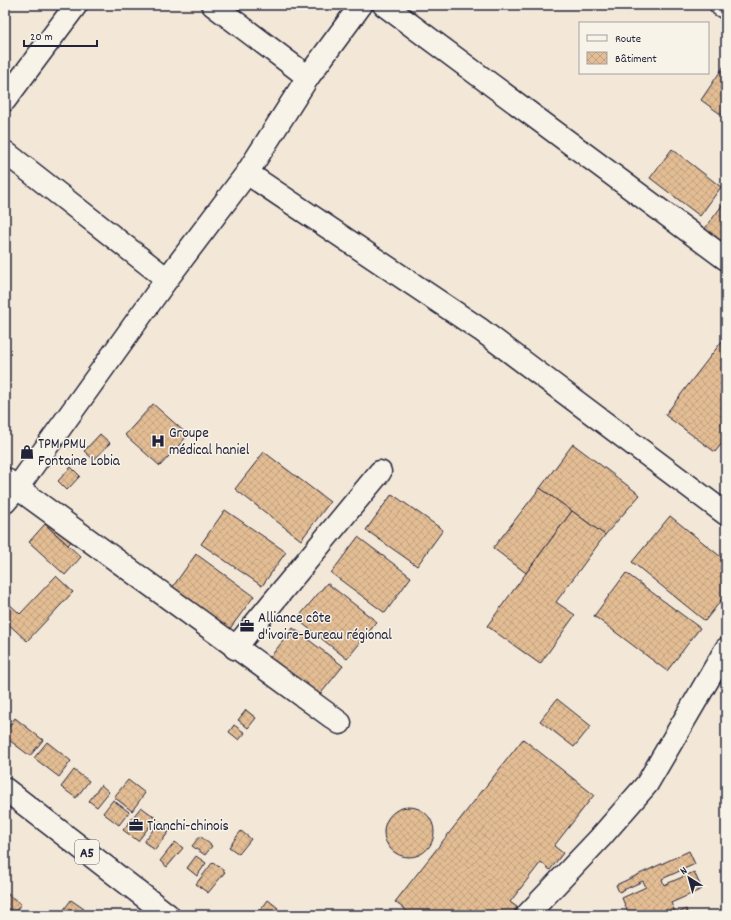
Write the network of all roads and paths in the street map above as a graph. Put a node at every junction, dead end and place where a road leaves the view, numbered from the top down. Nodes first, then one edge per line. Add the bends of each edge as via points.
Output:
1 (76, 5) edge
2 (212, 5) edge
3 (361, 5) edge
4 (384, 5) edge
5 (721, 5) edge
6 (726, 8) edge
7 (308, 77) junction
8 (5, 100) edge
9 (5, 152) edge
10 (246, 173) junction
11 (726, 259) edge
12 (167, 279) junction
13 (380, 472) dead end
14 (9, 490) edge
15 (726, 514) edge
16 (235, 648) junction
17 (726, 649) edge
18 (340, 723) dead end
19 (5, 789) edge
20 (168, 915) edge
21 (527, 915) edge

1 - 8 street
2 - 7 street
3 - 7 street
4 - 11 street
5 - 6 street
7 - 10 street
9 - 12 street
10 - 12 street
10 - 15 street via 480,330
12 - 14 street
13 - 16 street
14 - 16 street
16 - 18 street
17 - 21 street via 647,784
19 - 20 street, A5

